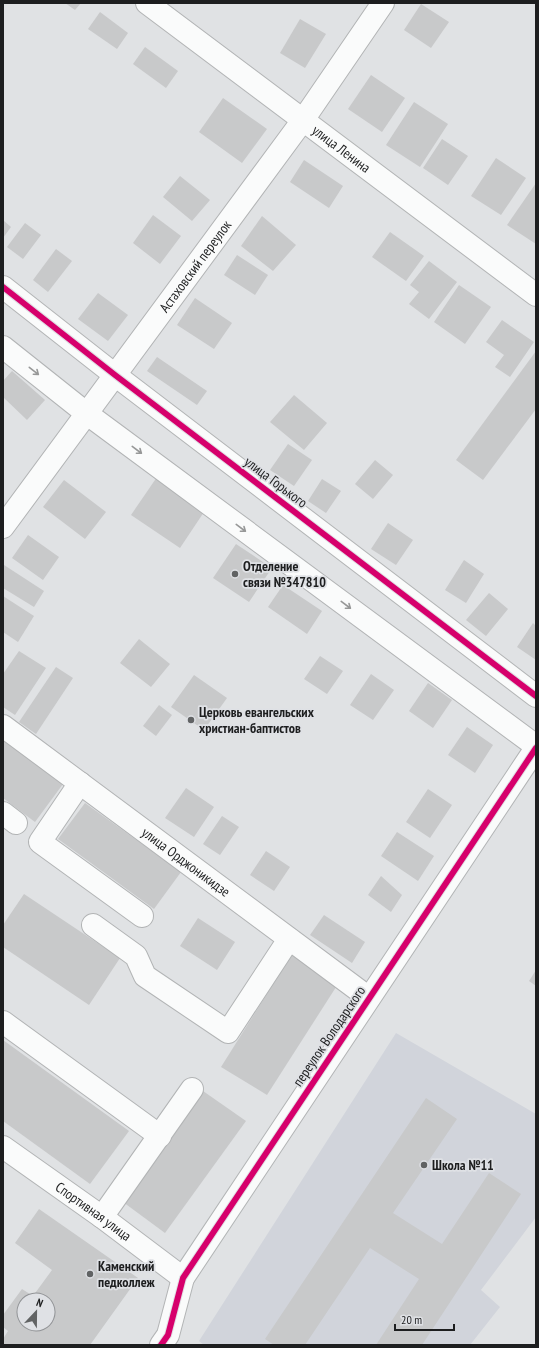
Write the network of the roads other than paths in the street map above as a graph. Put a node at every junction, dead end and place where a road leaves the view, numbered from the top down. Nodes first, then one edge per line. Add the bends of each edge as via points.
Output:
1 (147, 3) edge
2 (383, 3) edge
3 (302, 120) junction
4 (3, 286) edge
5 (536, 295) edge
6 (3, 347) edge
7 (115, 375) junction
8 (86, 413) junction
9 (3, 527) edge
10 (536, 696) edge
11 (3, 726) edge
12 (536, 747) edge
13 (80, 783) junction
14 (142, 916) dead end
15 (93, 925) dead end
16 (289, 939) junction
17 (368, 998) junction
18 (3, 1022) edge
19 (192, 1089) dead end
20 (160, 1136) junction
21 (3, 1146) edge
22 (102, 1217) junction
23 (183, 1278) junction
24 (170, 1342) edge

1 - 3 street, улица Ленина
2 - 3 street, Астаховский переулок
3 - 5 street, улица Ленина
3 - 7 street, Астаховский переулок
4 - 7 street, улица Горького
6 -> 8 street
7 - 8 street, Астаховский переулок
7 - 10 street, улица Горького
8 - 9 street, Астаховский переулок
8 -> 12 street
11 - 13 street, улица Орджоникидзе
12 - 17 street, переулок Володарского
13 - 14 street via 40,842
13 - 16 street, улица Орджоникидзе
15 - 16 street via 136,956 145,976 228,1032
16 - 17 street, улица Орджоникидзе
17 - 23 street, переулок Володарского
18 - 20 street
19 - 20 street
20 - 22 street
21 - 22 street, Спортивная улица
22 - 23 street, Спортивная улица
23 - 24 street, переулок Володарского

